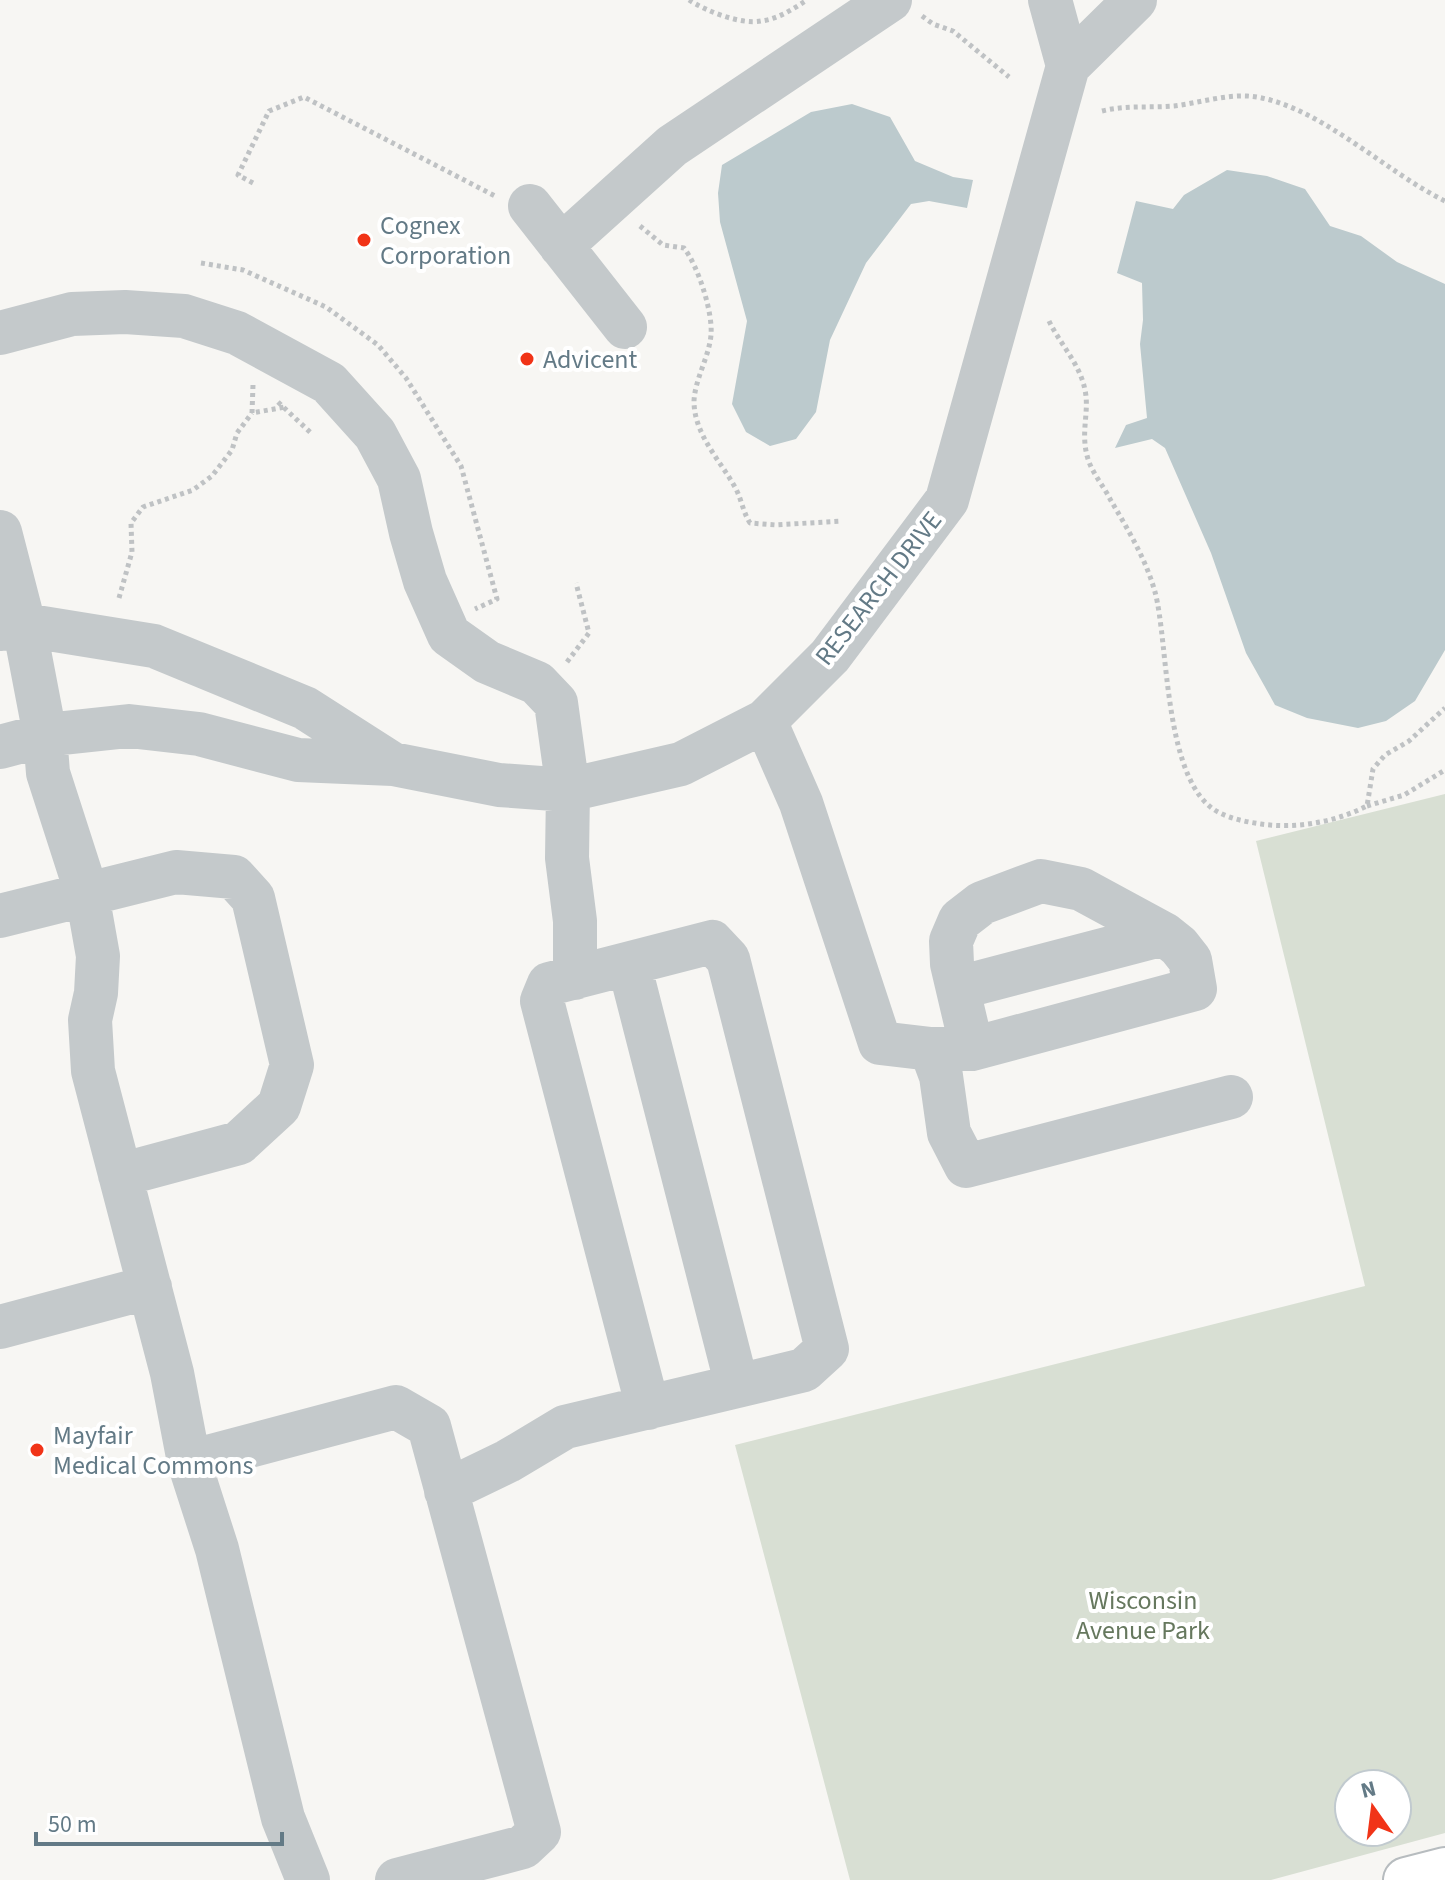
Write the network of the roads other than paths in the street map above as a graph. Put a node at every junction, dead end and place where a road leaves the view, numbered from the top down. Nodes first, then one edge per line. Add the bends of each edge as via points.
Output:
1 (1050, 0) edge
2 (1135, 0) edge
3 (888, 1) edge
4 (1068, 66) junction
5 (530, 206) road end
6 (561, 246) junction
7 (625, 327) dead end
8 (0, 333) edge
9 (0, 532) edge
10 (12, 627) edge
11 (765, 721) junction
12 (45, 735) junction
13 (0, 747) edge
14 (393, 764) junction
15 (568, 790) junction
16 (87, 894) junction
17 (0, 916) edge
18 (1164, 934) junction
19 (629, 964) junction
20 (575, 978) junction
21 (958, 988) junction
22 (952, 1049) junction
23 (1231, 1097) dead end
24 (120, 1175) junction
25 (150, 1287) junction
26 (0, 1327) edge
27 (737, 1386) junction
28 (648, 1408) junction
29 (189, 1462) junction
30 (446, 1491) junction
31 (1445, 1870) edge
32 (308, 1880) edge
33 (397, 1880) edge
34 (1406, 1880) edge

1 - 4 street
2 - 4 street, RESEARCH DRIVE
3 - 6 street via 672,146
4 - 11 street, RESEARCH DRIVE via 947,500 830,656
5 - 6 street
6 - 7 street
8 - 15 street via 72,314 184,316 237,333 329,383 375,434 399,479 425,581 449,635 487,662 537,683 556,703
9 - 10 street
10 - 12 street
10 - 14 street, RESEARCH DRIVE via 154,646 305,708
11 - 15 street, RESEARCH DRIVE via 681,764
11 - 22 street via 801,803 880,1043
12 - 13 street, RESEARCH DRIVE
12 - 14 street, RESEARCH DRIVE via 129,726 199,734 298,760
12 - 16 street via 48,773
14 - 15 street, RESEARCH DRIVE via 499,785
15 - 20 street
16 - 17 street
16 - 24 street via 98,956 90,1020 93,1071
16 - 24 street via 176,872 234,877 253,898 292,1065 279,1106 239,1143
18 - 21 street
18 - 21 street via 1081,889 1041,881 982,903 960,920 951,941
18 - 22 street via 1190,960 1195,989
19 - 20 street
19 - 27 street
19 - 27 street via 712,942 728,959 827,1349 804,1370
20 - 28 street via 549,984 542,1001
21 - 22 street
22 - 23 street via 941,1076 949,1133 966,1166
24 - 25 street
25 - 26 street
25 - 29 street
27 - 28 street
28 - 30 street via 565,1427
29 - 30 street via 396,1407 429,1426
29 - 32 street via 217,1549 283,1818
30 - 33 street via 539,1832 523,1847
31 - 34 main road

